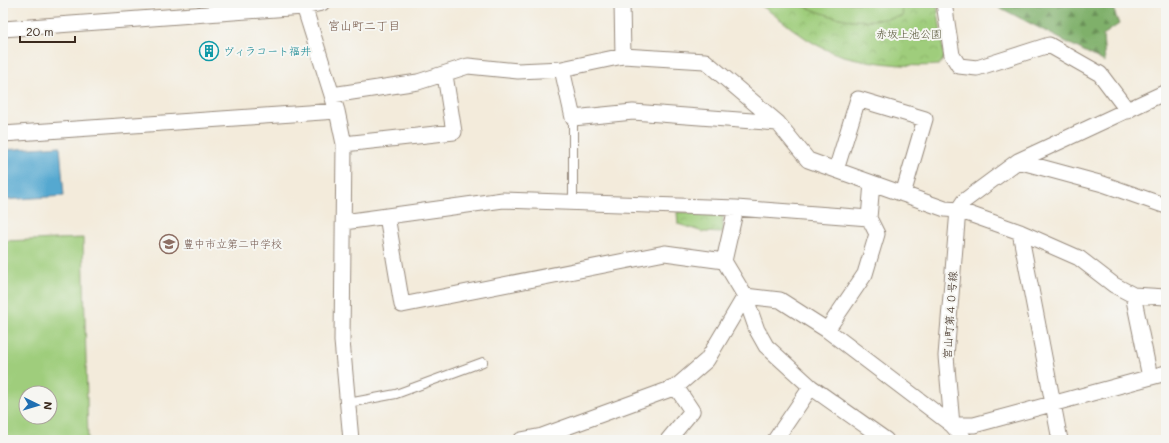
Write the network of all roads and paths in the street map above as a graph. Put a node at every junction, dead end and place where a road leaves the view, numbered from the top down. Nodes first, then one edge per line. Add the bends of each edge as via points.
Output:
1 (322, 3) edge
2 (622, 3) edge
3 (944, 3) edge
4 (303, 5) edge
5 (3, 29) edge
6 (623, 56) junction
7 (562, 69) junction
8 (445, 74) junction
9 (1166, 92) edge
10 (332, 95) junction
11 (1159, 102) edge
12 (337, 111) junction
13 (1128, 111) junction
14 (573, 118) junction
15 (778, 123) junction
16 (3, 134) edge
17 (344, 144) junction
18 (1018, 161) junction
19 (836, 170) junction
20 (872, 183) junction
21 (903, 194) junction
22 (573, 203) junction
23 (1166, 206) edge
24 (736, 208) junction
25 (958, 210) junction
26 (387, 216) junction
27 (869, 218) junction
28 (344, 222) junction
29 (1020, 232) junction
30 (724, 261) junction
31 (1133, 295) junction
32 (745, 296) junction
33 (1166, 296) edge
34 (827, 330) junction
35 (483, 362) dead end
36 (1166, 373) edge
37 (1150, 377) junction
38 (676, 387) junction
39 (811, 387) junction
40 (348, 403) junction
41 (1053, 403) junction
42 (952, 425) junction
43 (877, 437) edge
44 (545, 438) edge
45 (351, 440) edge
46 (522, 440) edge
47 (668, 440) edge
48 (775, 440) edge
49 (965, 440) edge
50 (1060, 440) edge

1 - 4 street
2 - 6 street
3 - 13 street via 952,55 960,66 977,68 1048,45 1100,74
4 - 5 street
4 - 10 street
6 - 7 street
6 - 15 street via 705,61
7 - 8 street via 518,71 468,66
7 - 14 street
8 - 10 street via 418,82
8 - 17 street via 454,132
9 - 11 street
10 - 12 street
11 - 13 street
12 - 16 street
12 - 17 street
13 - 18 street
14 - 15 street via 633,112
14 - 22 lane
15 - 19 street via 808,160
17 - 28 street
18 - 23 street via 1103,184
18 - 25 street via 964,201
19 - 20 street
19 - 21 street via 858,99 925,119
20 - 21 street
20 - 27 street
21 - 25 street via 945,209
22 - 24 street
22 - 26 street via 503,200
24 - 27 street
24 - 30 street
25 - 29 street
25 - 42 street, 宮山町第４０号線 via 946,356
26 - 28 street
26 - 30 street via 402,305 665,253
27 - 34 street via 877,234 865,274
28 - 40 street via 342,341
29 - 31 street via 1078,258 1114,285
29 - 41 street
30 - 32 street
31 - 33 street
31 - 37 street
32 - 34 street via 780,300
32 - 38 street via 707,360
32 - 39 street via 757,330 766,346
34 - 42 street
35 - 40 lane via 396,394
36 - 37 street
37 - 41 street
38 - 44 street
38 - 47 street via 692,411
39 - 43 street
39 - 48 street
40 - 45 street
41 - 42 street via 974,425
41 - 50 street
42 - 49 street
44 - 46 street

